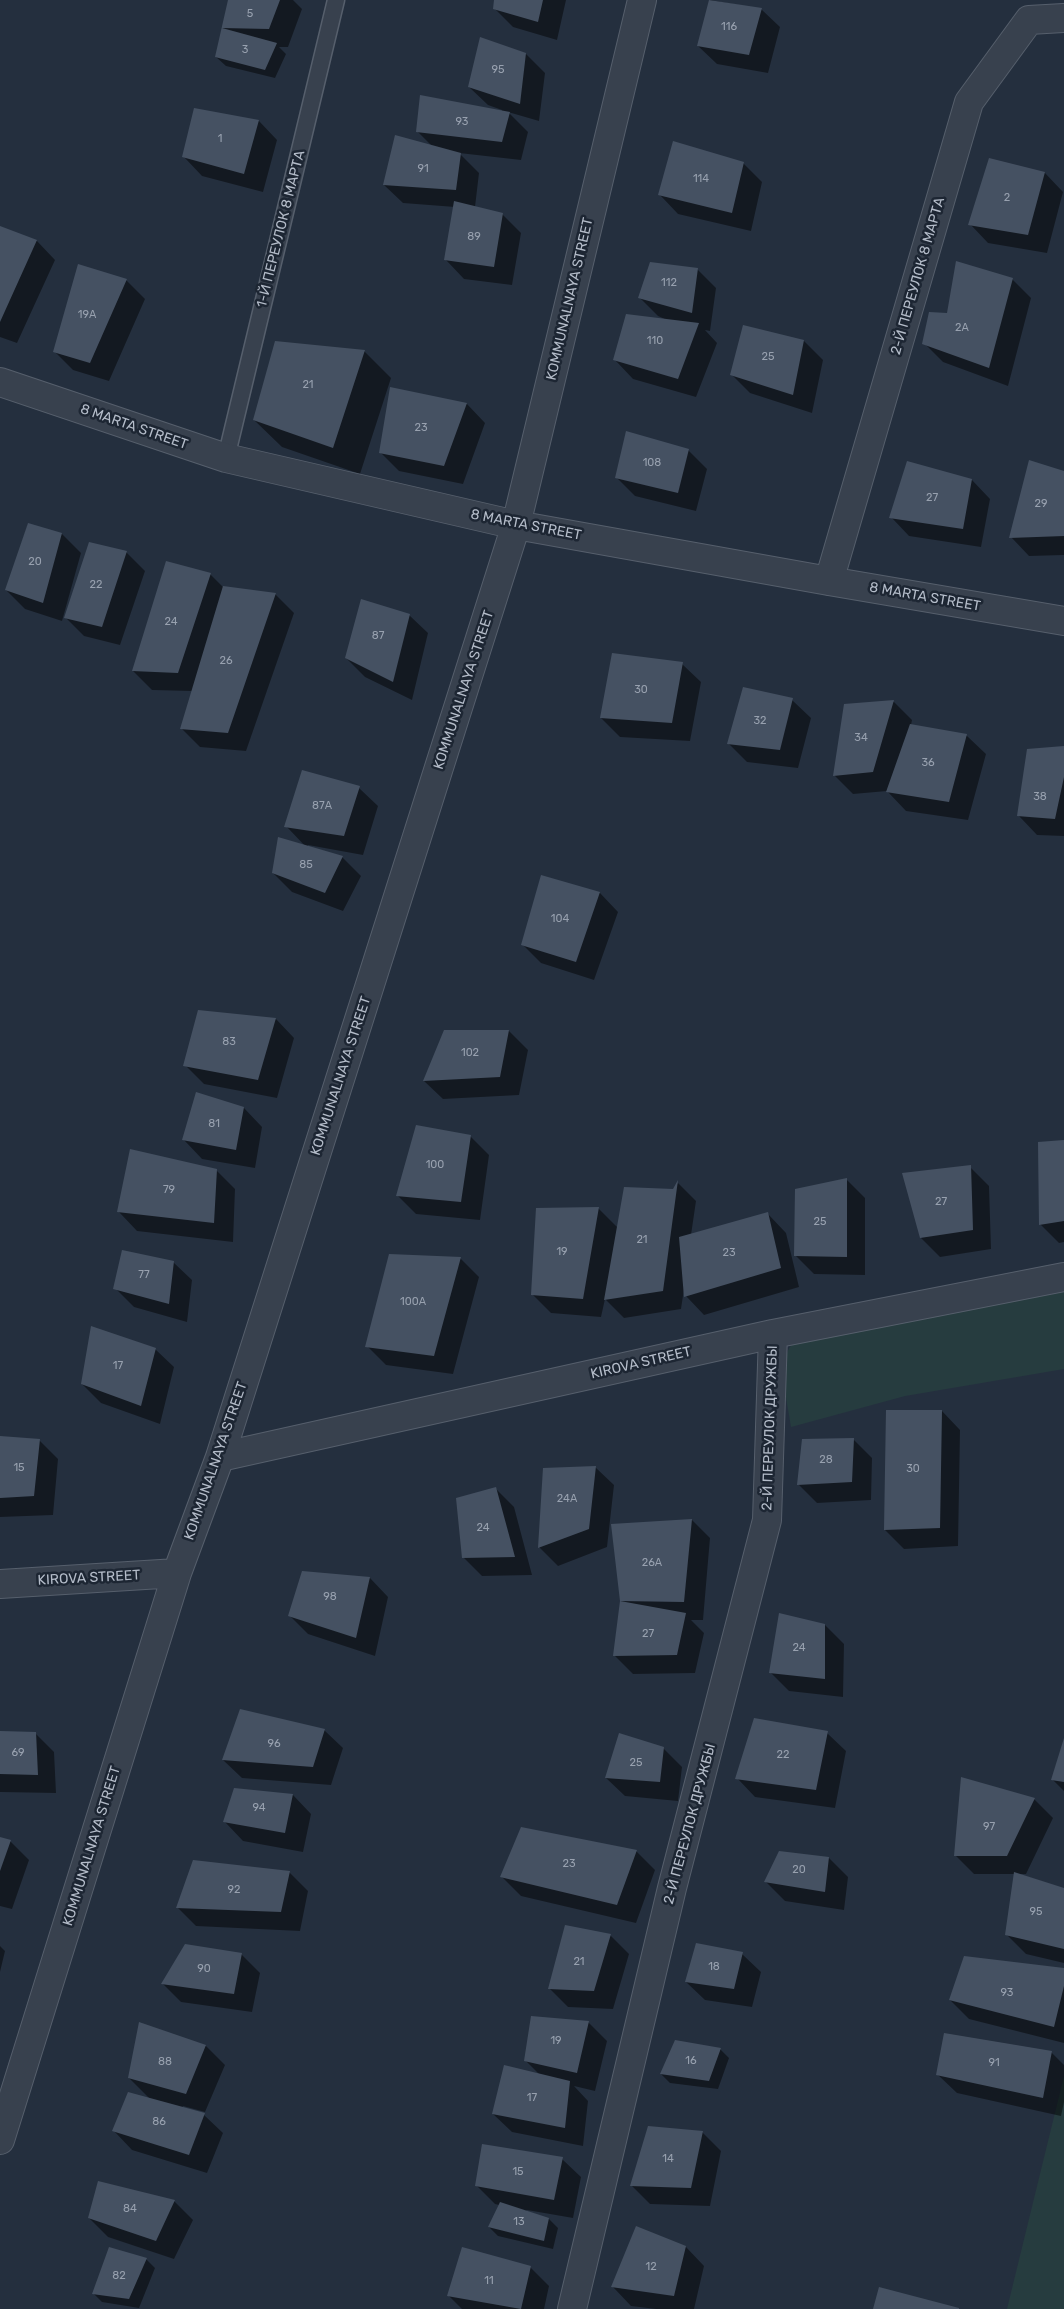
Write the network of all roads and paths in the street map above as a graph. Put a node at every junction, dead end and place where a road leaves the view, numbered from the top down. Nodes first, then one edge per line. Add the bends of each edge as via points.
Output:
1 (336, 0) edge
2 (642, 0) edge
3 (1064, 18) edge
4 (0, 382) edge
5 (226, 458) junction
6 (516, 525) junction
7 (829, 581) junction
8 (1064, 621) edge
9 (1064, 1277) edge
10 (773, 1334) junction
11 (220, 1457) junction
12 (177, 1573) junction
13 (0, 1584) edge
14 (0, 2140) edge
15 (572, 2309) edge

1 - 5 lane, 1-Й ПЕРЕУЛОК 8 МАРТА
2 - 6 street, KOMMUNALNAYA STREET
3 - 7 street, 2-Й ПЕРЕУЛОК 8 МАРТА via 1029,20 969,102
4 - 5 street, 8 MARTA STREET
5 - 6 street, 8 MARTA STREET
6 - 7 street, 8 MARTA STREET
6 - 11 street, KOMMUNALNAYA STREET
7 - 8 street, 8 MARTA STREET
9 - 10 street, KIROVA STREET
10 - 11 street, KIROVA STREET
10 - 15 street, 2-Й ПЕРЕУЛОК ДРУЖБЫ via 767,1520 672,1888
11 - 12 street, KOMMUNALNAYA STREET
12 - 13 street, KIROVA STREET
12 - 14 street, KOMMUNALNAYA STREET

